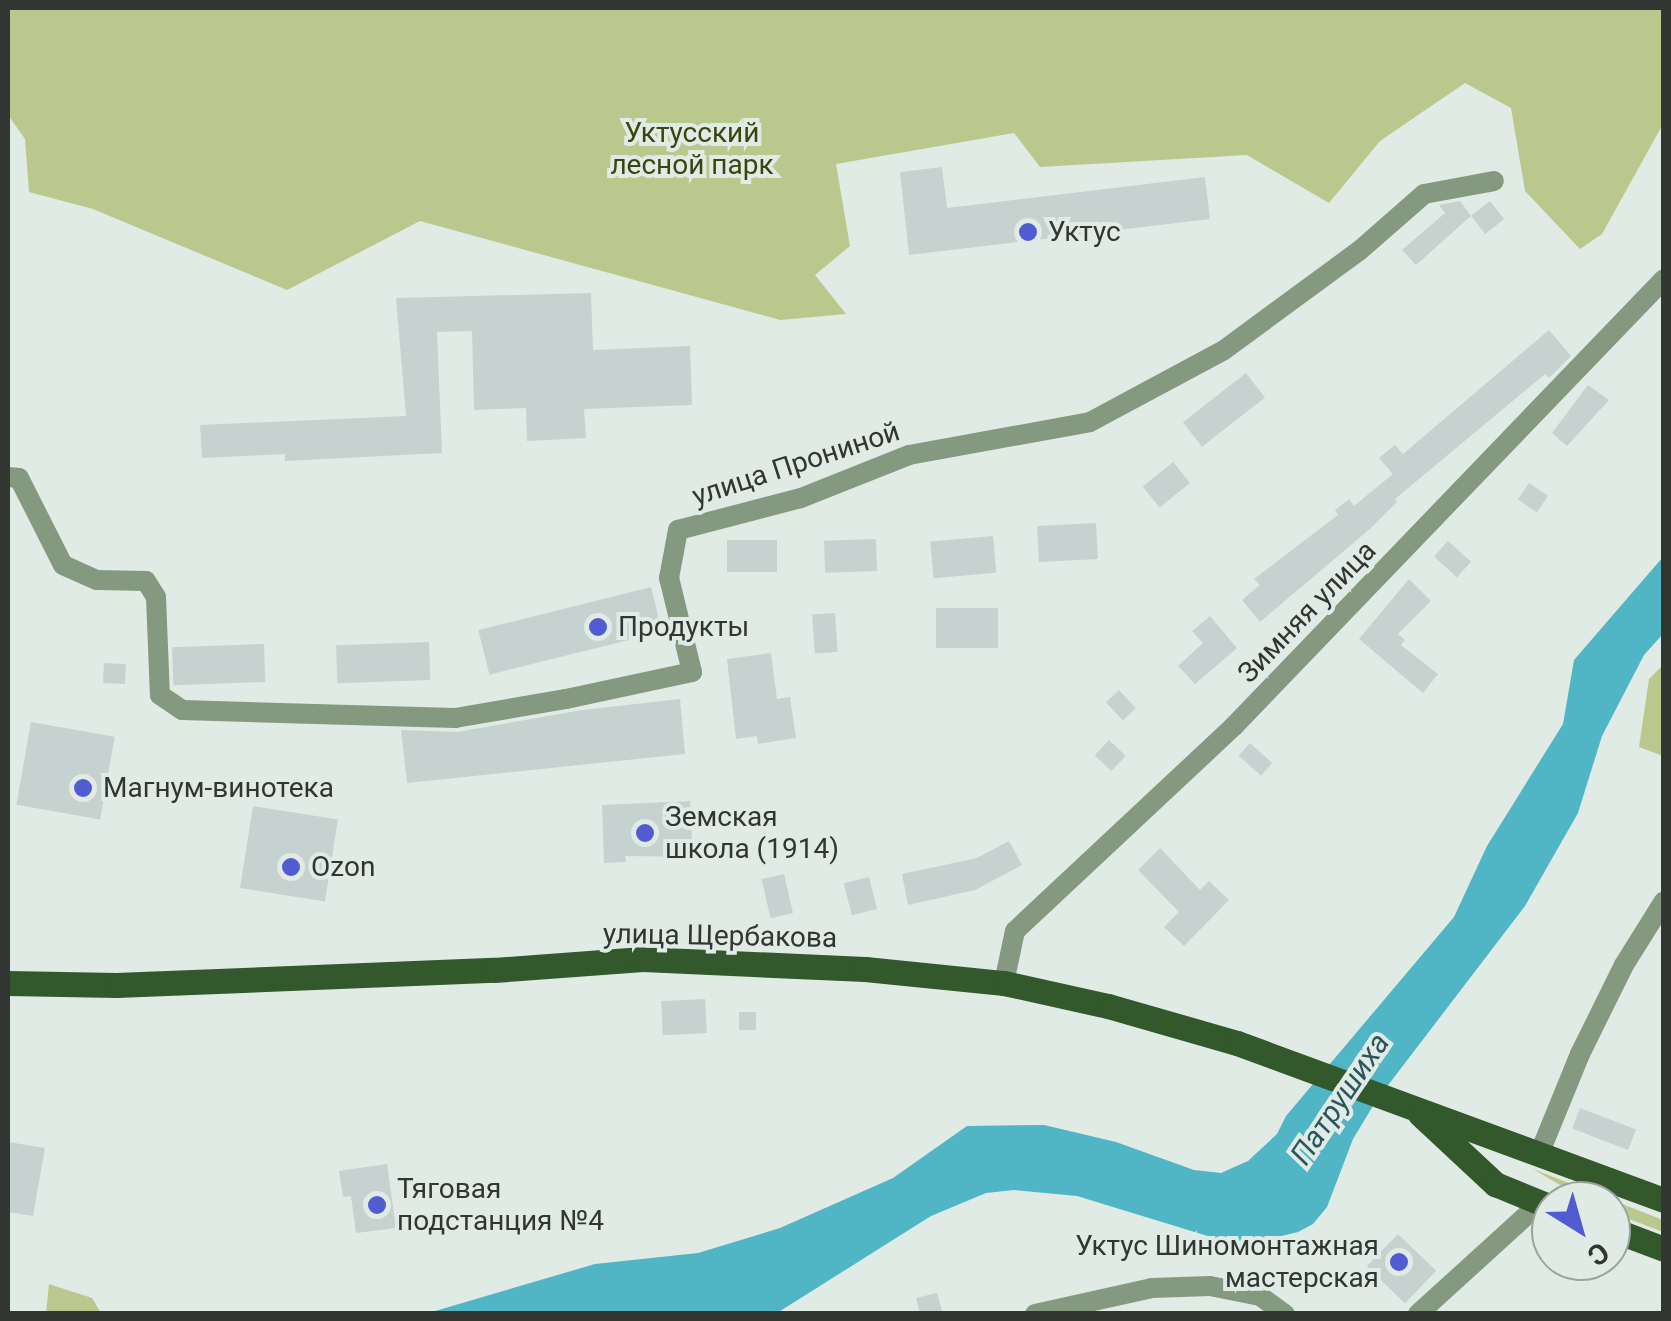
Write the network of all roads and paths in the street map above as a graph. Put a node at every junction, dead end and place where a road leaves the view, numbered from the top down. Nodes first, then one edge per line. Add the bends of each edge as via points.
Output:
1 (1494, 181) dead end
2 (1664, 279) edge
3 (8, 477) edge
4 (1664, 901) edge
5 (8, 982) edge
6 (1004, 983) junction
7 (1402, 1102) junction
8 (1540, 1152) junction
9 (1531, 1199) edge
10 (1664, 1200) edge
11 (1531, 1216) edge
12 (1631, 1237) edge
13 (1664, 1249) edge
14 (1035, 1314) edge
15 (1285, 1314) edge
16 (1418, 1314) edge

1 - 3 street, улица Прониной via 1424,194 1224,350 1090,422 909,454 801,498 678,530 669,578 692,672 566,699 455,718 182,710 160,695 156,597 146,581 97,580 62,565 19,478
2 - 6 street, Зимняя улица via 1234,726 1015,931
4 - 8 street via 1580,1054
5 - 6 main road, улица Щербакова via 116,985 643,959
6 - 7 main road, улица Щербакова via 1237,1043
7 - 8 main road, улица Щербакова
7 - 9 main road, улица Щербакова via 1494,1184
8 - 10 main road, улица Щербакова
11 - 16 street
12 - 13 main road
14 - 15 street via 1152,1288 1210,1286 1260,1296

